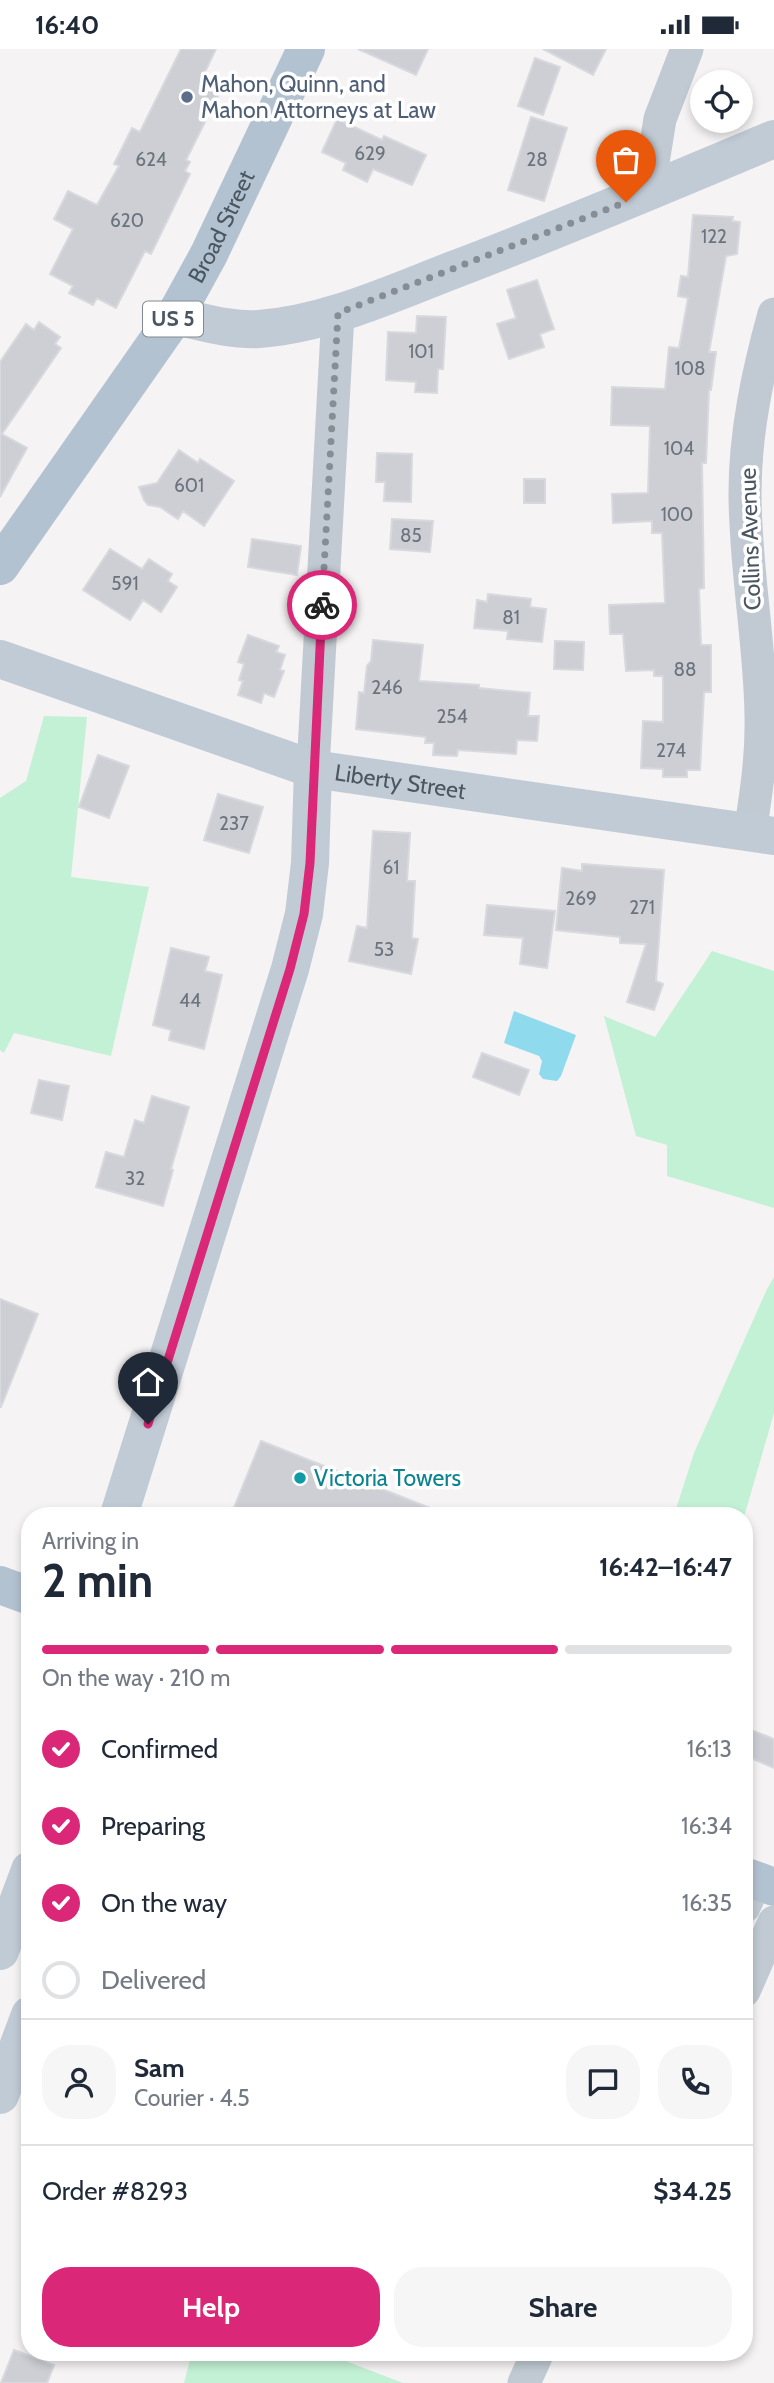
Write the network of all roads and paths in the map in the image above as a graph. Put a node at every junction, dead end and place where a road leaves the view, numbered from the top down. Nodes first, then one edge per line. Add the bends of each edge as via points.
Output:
1 (306, 49) edge
2 (687, 49) edge
3 (774, 139) edge
4 (648, 193) junction
5 (338, 313) junction
6 (774, 314) edge
7 (175, 316) junction
8 (0, 566) edge
9 (0, 659) edge
10 (774, 731) edge
11 (760, 767) junction
12 (313, 769) junction
13 (762, 835) edge
14 (121, 1507) edge
15 (0, 1585) edge
16 (21, 1593) edge
17 (21, 1894) edge
18 (774, 1922) edge
19 (0, 1951) edge
20 (753, 1970) edge
21 (21, 2039) edge
22 (0, 2095) edge
23 (534, 2361) edge
24 (524, 2383) edge

1 - 7 main road, Broad Street / US 5
2 - 4 street via 660,120
3 - 4 street
4 - 5 street
5 - 7 street via 258,329
5 - 12 street
6 - 11 street, Collins Avenue via 749,430 745,490 759,673
7 - 8 main road, Broad Street / US 5
9 - 12 street, Liberty Street
10 - 11 street, Collins Avenue
11 - 13 street, Collins Avenue
12 - 13 street, Liberty Street
12 - 14 street via 310,863 304,914 290,969
15 - 16 main road
17 - 19 street
18 - 20 street
21 - 22 street
23 - 24 street

